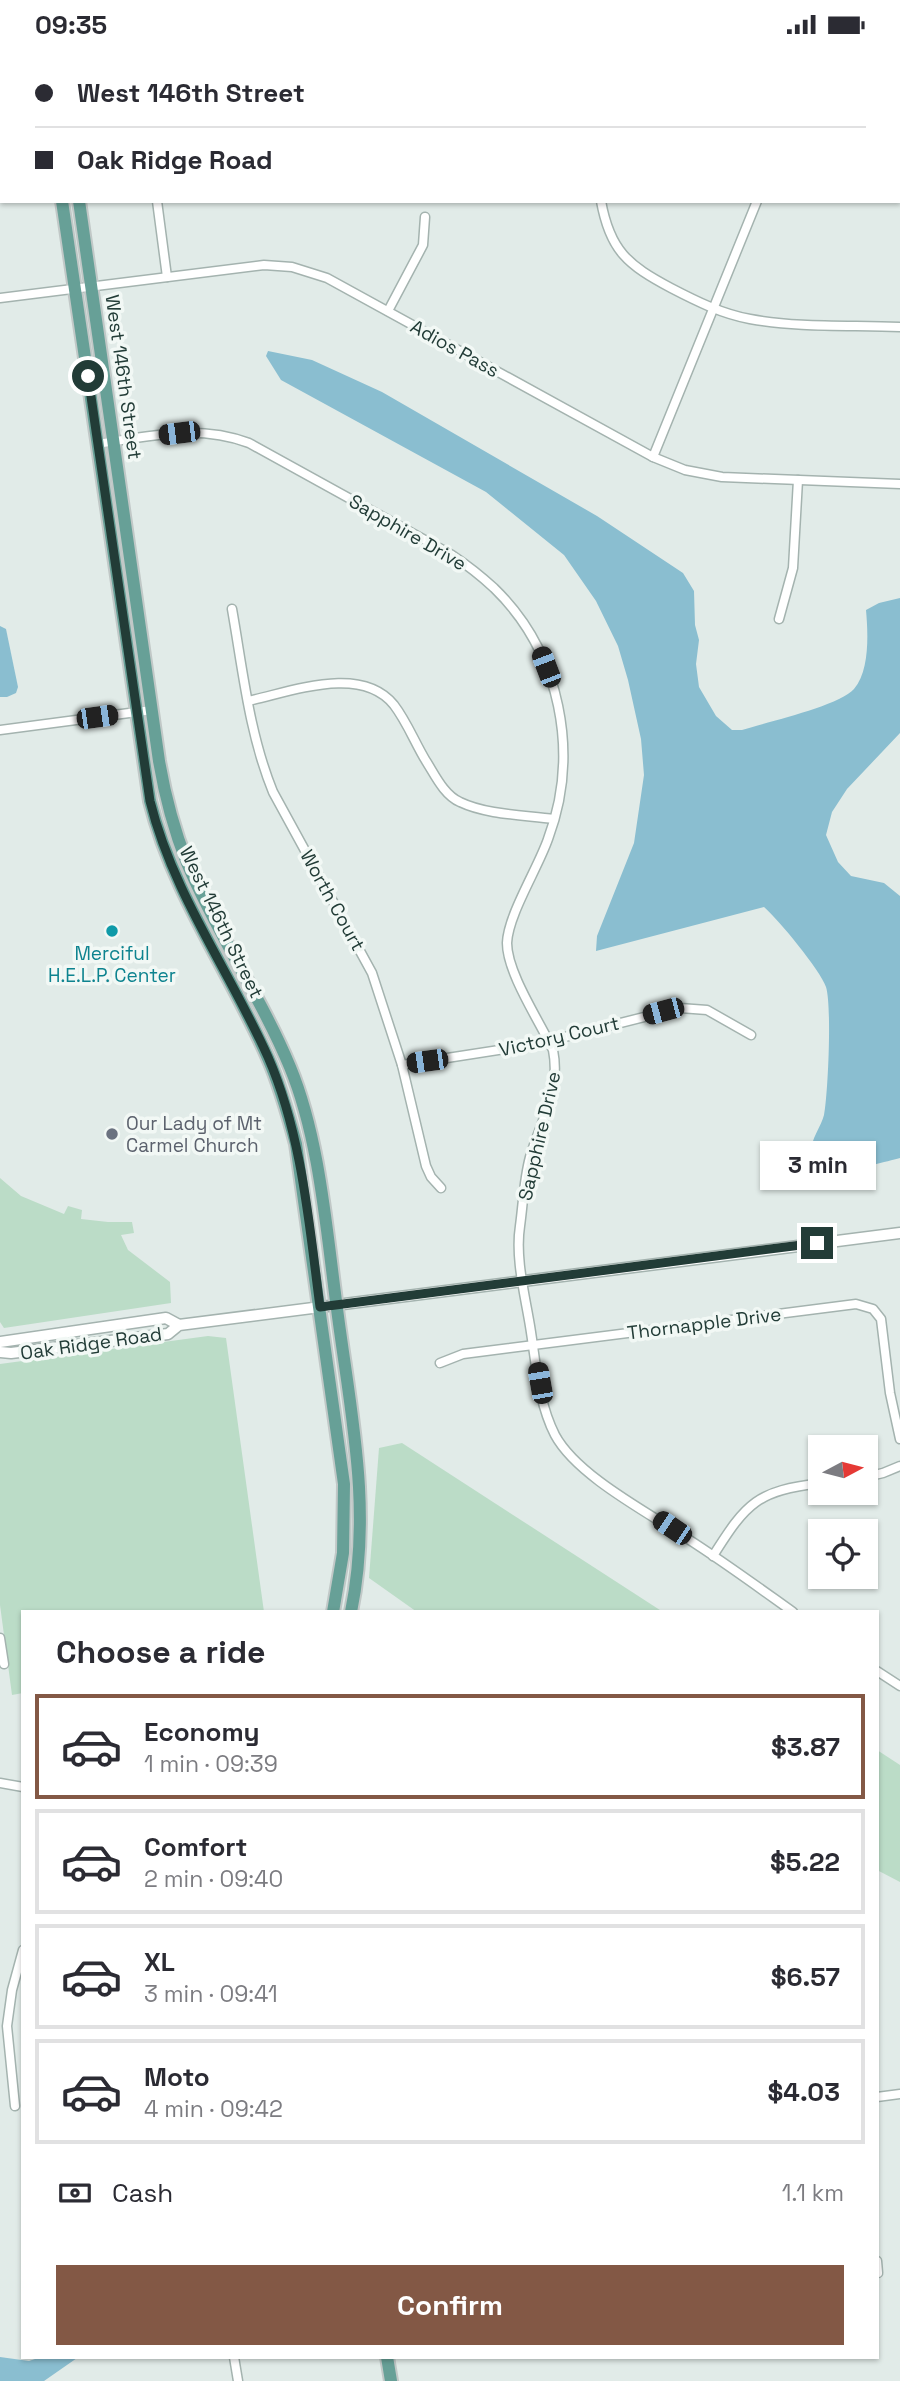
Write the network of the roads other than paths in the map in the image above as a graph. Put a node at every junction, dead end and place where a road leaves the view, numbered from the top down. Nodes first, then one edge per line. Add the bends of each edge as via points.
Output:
1 (62, 203) edge
2 (79, 203) edge
3 (156, 203) edge
4 (601, 203) edge
5 (756, 203) edge
6 (425, 217) dead end
7 (167, 277) junction
8 (92, 286) junction
9 (75, 289) junction
10 (0, 298) edge
11 (714, 308) junction
12 (388, 311) junction
13 (900, 327) edge
14 (114, 441) junction
15 (97, 444) junction
16 (653, 457) junction
17 (798, 480) junction
18 (900, 485) edge
19 (232, 609) dead end
20 (779, 619) dead end
21 (248, 701) junction
22 (152, 710) junction
23 (135, 712) junction
24 (0, 730) edge
25 (554, 819) junction
26 (751, 1035) dead end
27 (549, 1041) junction
28 (402, 1065) junction
29 (442, 1188) dead end
30 (900, 1233) edge
31 (523, 1281) junction
32 (336, 1304) junction
33 (320, 1307) junction
34 (179, 1325) junction
35 (0, 1342) edge
36 (533, 1345) junction
37 (0, 1352) edge
38 (440, 1363) dead end
39 (900, 1439) edge
40 (900, 1466) edge
41 (878, 1474) edge
42 (808, 1484) edge
43 (713, 1556) junction
44 (333, 1610) edge
45 (351, 1610) edge
46 (790, 1610) edge
47 (0, 1638) edge
48 (4, 1664) dead end
49 (879, 1672) edge
50 (900, 1686) edge
51 (0, 1783) edge
52 (21, 1787) edge
53 (21, 1957) edge
54 (900, 2094) edge
55 (879, 2097) edge
56 (15, 2106) dead end
57 (234, 2359) edge
58 (387, 2359) edge
59 (238, 2381) edge
60 (391, 2381) edge

1 - 9 main road, West 146th Street
2 - 8 main road, West 146th Street
3 - 7 street
4 - 11 street via 607,229 633,266
5 - 11 street
6 - 12 street via 423,245
7 - 8 street, Adios Pass
7 - 12 street, Adios Pass via 264,265 292,267 327,278
8 - 9 street, Adios Pass
8 - 14 main road, West 146th Street
9 - 10 street, Adios Pass
9 - 15 main road, West 146th Street
11 - 13 street via 764,321
11 - 16 street
12 - 16 street, Adios Pass
14 - 15 street, Sapphire Drive
14 - 22 main road, West 146th Street
14 - 25 street, Sapphire Drive via 199,432 240,440 475,571 526,628 551,680 564,750 564,777
15 - 23 main road, West 146th Street
16 - 17 street, Adios Pass via 685,470 722,477
17 - 18 street, Adios Pass
17 - 20 street via 793,568
19 - 21 street, Worth Court
21 - 25 street via 333,683 371,687 393,704 450,796 490,810
21 - 28 street, Worth Court via 257,750 273,792 372,973
22 - 23 street
22 - 32 main road, West 146th Street via 167,802 186,860 299,1089 315,1158
23 - 24 street
23 - 33 main road, West 146th Street via 150,801 170,867 258,1038 283,1097 296,1144
25 - 27 street, Sapphire Drive via 507,945 511,967
26 - 27 street, Victory Court via 707,1010 680,1008
27 - 28 street, Victory Court
27 - 31 street, Sapphire Drive via 556,1076 529,1160 519,1233
28 - 29 street, Worth Court via 426,1166
30 - 31 street, Oak Ridge Road
31 - 32 street, Oak Ridge Road
31 - 36 street, Sapphire Drive
32 - 33 street, Oak Ridge Road
32 - 45 main road, West 146th Street via 361,1491 360,1551
33 - 34 street, Oak Ridge Road
33 - 44 main road, West 146th Street via 345,1501 343,1553
34 - 35 street, Oak Ridge Road via 166,1318
34 - 37 street, Oak Ridge Road via 168,1334
36 - 38 street, Thornapple Drive via 463,1354
36 - 39 street, Thornapple Drive via 856,1304 873,1309 881,1319
36 - 43 street, Sapphire Drive via 548,1417 566,1451 590,1474
40 - 41 street
42 - 43 street via 765,1496 745,1509
43 - 46 street, Sapphire Drive
47 - 48 street
49 - 50 street
51 - 52 street
53 - 56 street via 7,2026
54 - 55 street
57 - 59 street
58 - 60 main road

